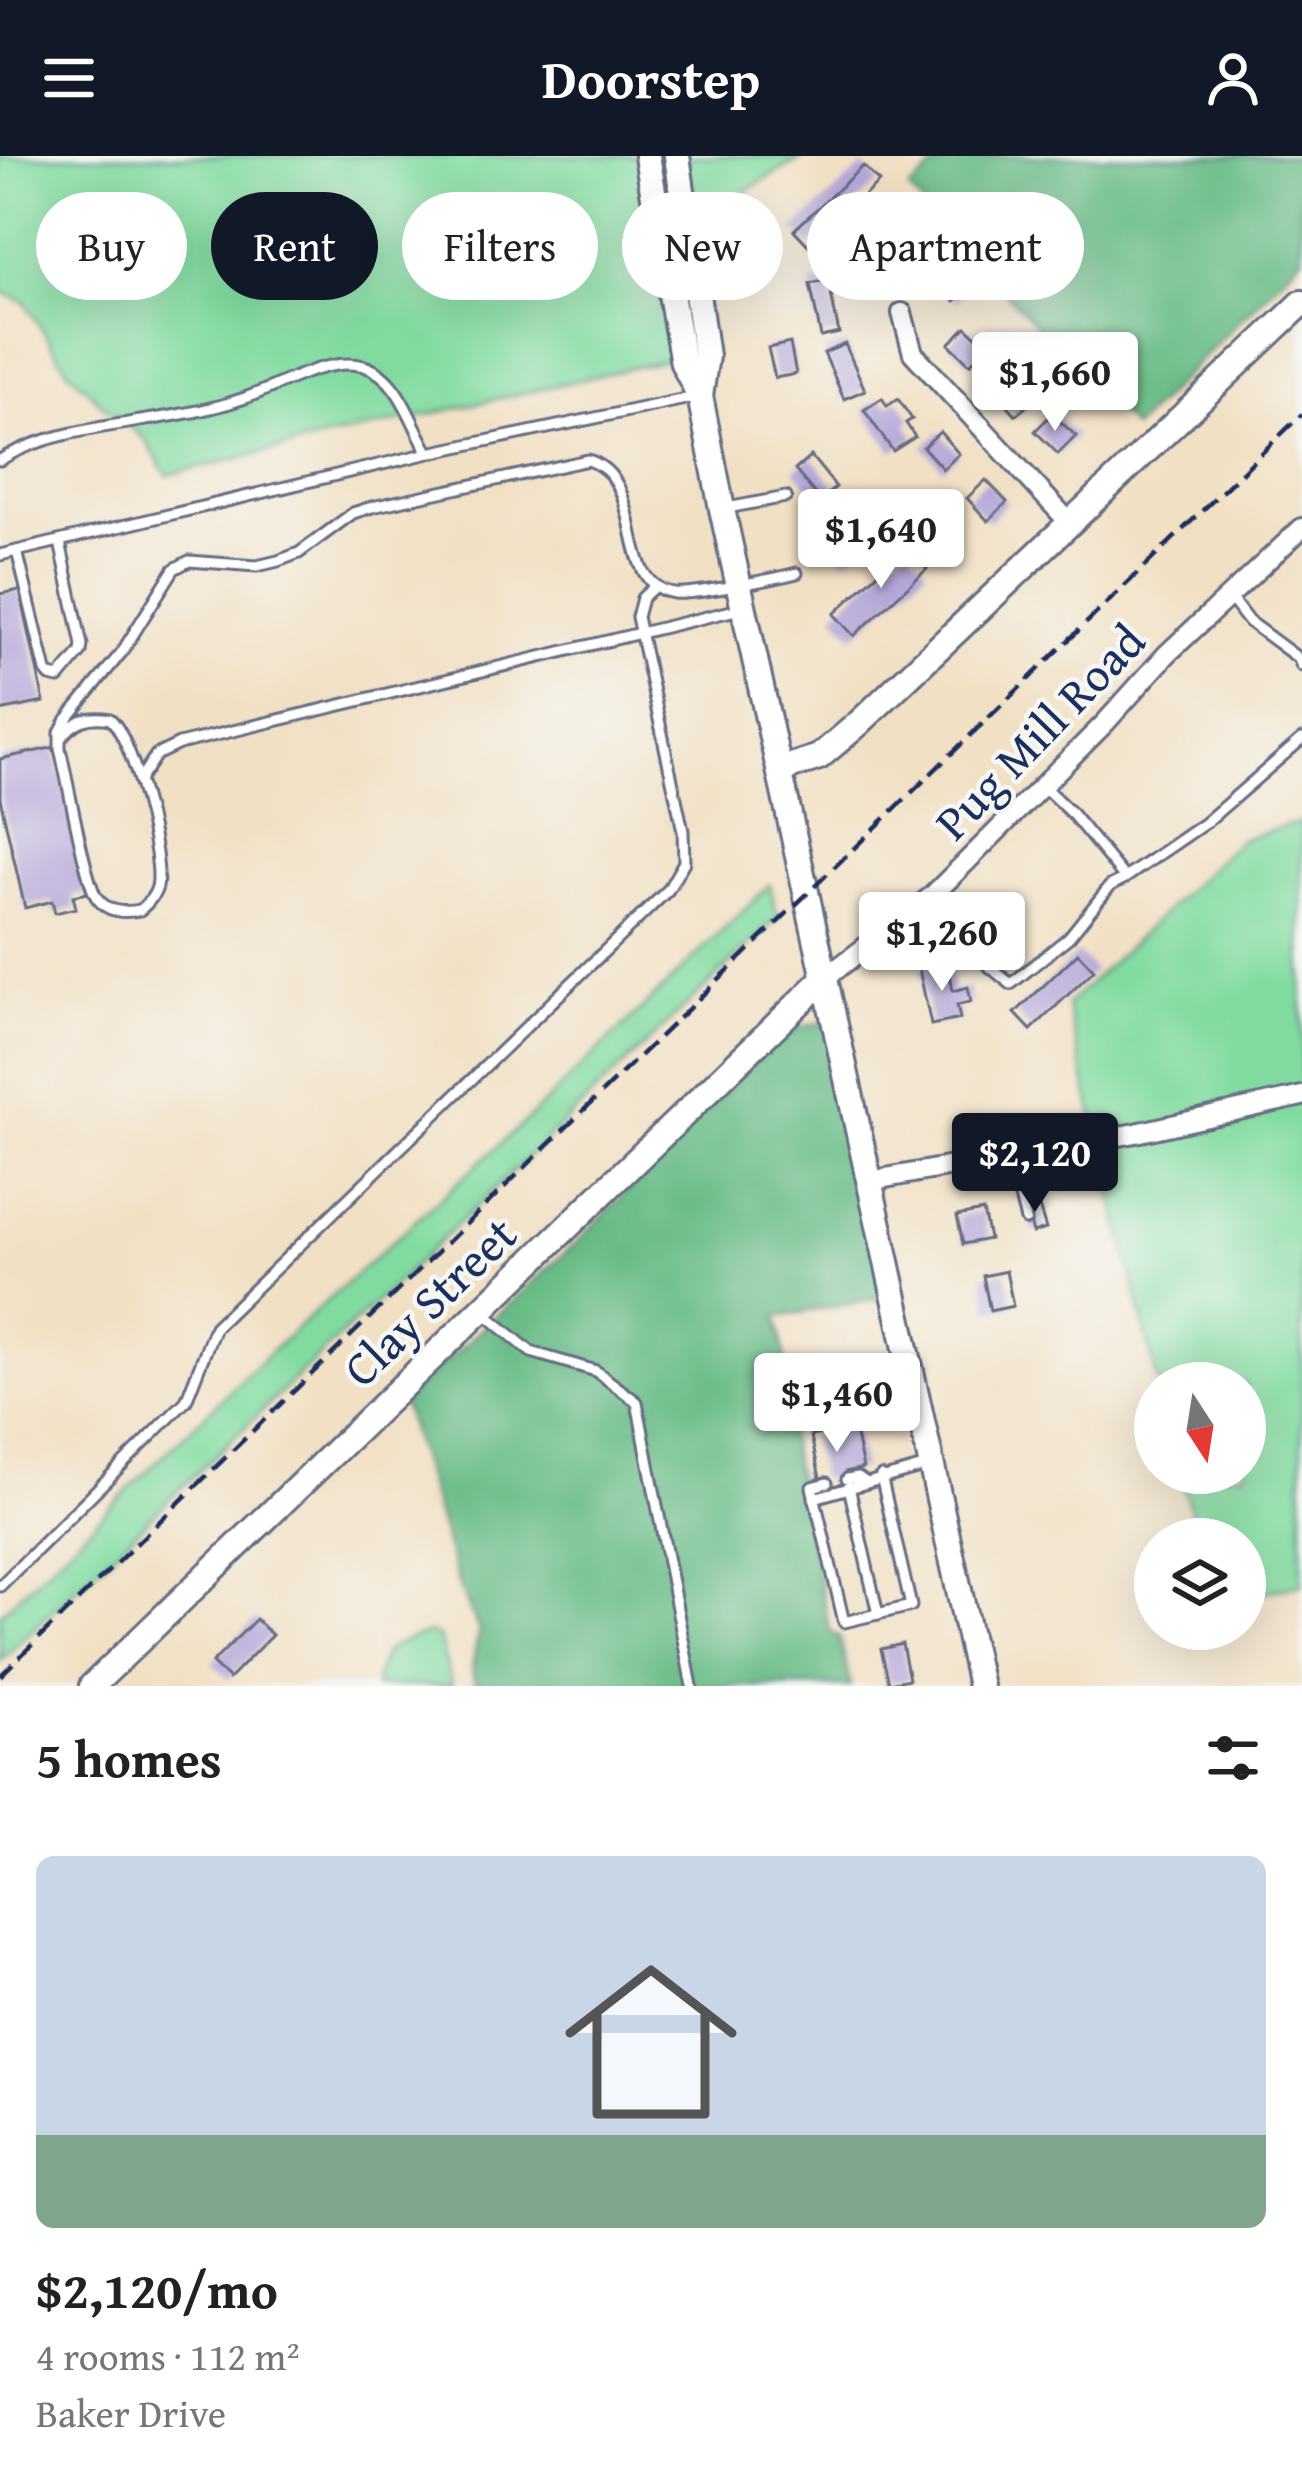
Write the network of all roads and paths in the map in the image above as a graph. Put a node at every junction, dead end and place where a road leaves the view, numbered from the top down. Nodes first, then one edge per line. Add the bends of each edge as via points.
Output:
1 (647, 156) edge
2 (676, 156) edge
3 (1302, 303) edge
4 (902, 313) dead end
5 (700, 396) junction
6 (429, 453) junction
7 (0, 460) edge
8 (786, 496) dead end
9 (722, 509) junction
10 (1068, 521) junction
11 (1302, 528) edge
12 (60, 542) junction
13 (17, 551) junction
14 (0, 555) edge
15 (797, 573) dead end
16 (655, 586) junction
17 (742, 595) junction
18 (1229, 596) junction
19 (641, 631) junction
20 (1302, 666) edge
21 (60, 740) junction
22 (1302, 740) edge
23 (780, 770) junction
24 (140, 779) junction
25 (1042, 786) junction
26 (1125, 878) junction
27 (928, 899) junction
28 (824, 978) junction
29 (1302, 1096) edge
30 (1009, 1156) junction
31 (869, 1180) junction
32 (1026, 1220) dead end
33 (480, 1310) junction
34 (932, 1465) junction
35 (881, 1476) junction
36 (848, 1483) junction
37 (827, 1484) dead end
38 (814, 1498) junction
39 (0, 1586) edge
40 (878, 1614) junction
41 (92, 1686) edge
42 (692, 1686) edge
43 (980, 1686) edge

1 - 5 street via 683,363
2 - 5 street via 706,356
3 - 10 street
4 - 10 street via 913,352
5 - 6 lane
5 - 9 street
6 - 7 lane via 400,396 362,365 304,374 203,413 30,442
6 - 12 lane
8 - 9 lane
9 - 17 street
10 - 23 street via 858,724 819,757
11 - 18 street, Pug Mill Road
12 - 13 lane
12 - 13 lane via 82,645 59,678 46,670
13 - 14 lane
15 - 17 lane
16 - 17 lane
16 - 19 lane via 638,607
16 - 21 lane via 640,565 619,483 587,460 372,507 278,561 181,563 67,718
17 - 19 lane
17 - 23 street
18 - 20 lane
18 - 25 street, Pug Mill Road
19 - 24 lane via 179,743 156,754
19 - 39 lane via 683,832 684,862 668,890 215,1327 185,1401
21 - 24 lane via 86,718 110,719 123,731
21 - 24 lane via 92,888 123,913 140,910 158,886
22 - 26 lane
23 - 28 street
25 - 26 lane
25 - 27 street, Pug Mill Road
26 - 27 lane via 1011,983 970,951
27 - 28 street, Pug Mill Road
28 - 31 street
28 - 33 street, Clay Street
29 - 30 street
30 - 31 street
30 - 32 lane
31 - 34 street
33 - 41 street, Clay Street
33 - 42 lane via 531,1352 596,1371 637,1402
34 - 35 lane
34 - 43 street
35 - 36 lane
35 - 40 lane via 911,1606
36 - 38 lane
36 - 40 lane
37 - 38 lane via 812,1487
38 - 40 lane via 844,1622

